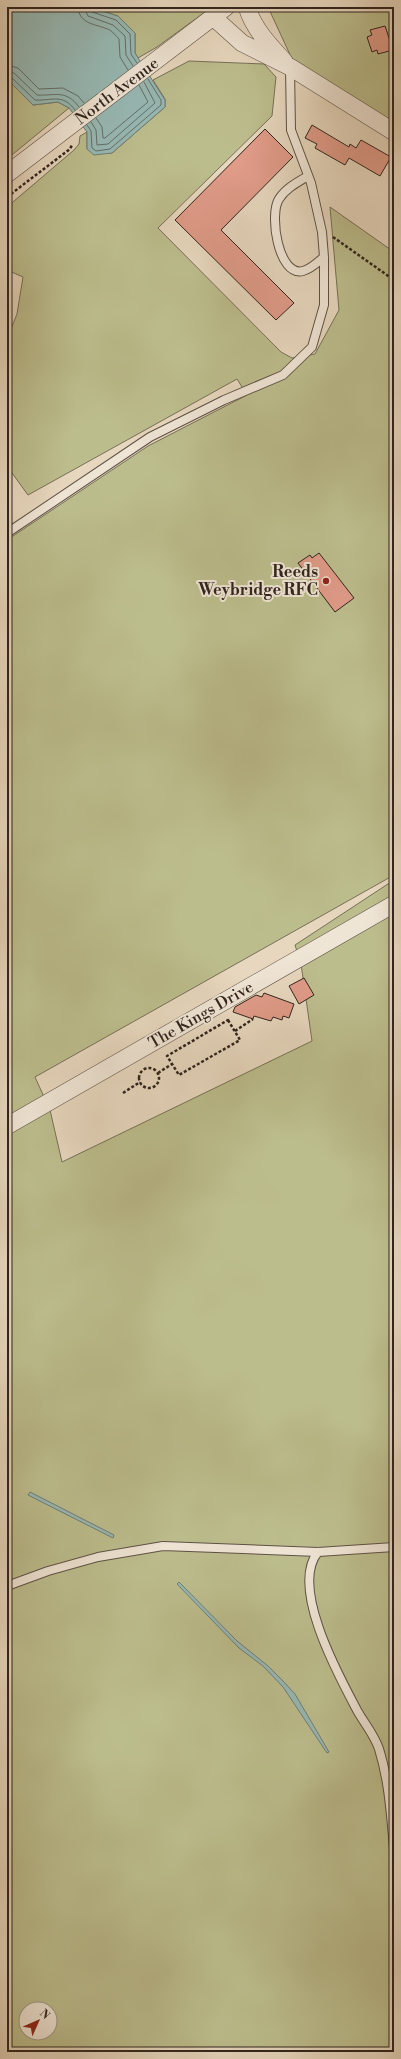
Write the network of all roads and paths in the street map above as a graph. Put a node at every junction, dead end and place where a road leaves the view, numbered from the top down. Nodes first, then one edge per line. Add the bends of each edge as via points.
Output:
1 (247, 7) edge
2 (220, 12) edge
3 (290, 67) junction
4 (394, 132) edge
5 (7, 174) edge
6 (308, 176) junction
7 (322, 232) junction
8 (324, 257) junction
9 (394, 280) edge
10 (7, 533) edge
11 (394, 904) edge
12 (253, 1019) dead end
13 (235, 1031) junction
14 (172, 1064) junction
15 (158, 1073) junction
16 (140, 1082) junction
17 (123, 1093) dead end
18 (7, 1126) edge
19 (394, 1547) edge
20 (318, 1552) junction
21 (7, 1586) edge
22 (394, 1848) edge

1 - 3 street via 250,18
2 - 3 street via 242,42
2 - 5 street, North Avenue
3 - 4 street
3 - 6 lane via 291,130
6 - 7 lane
6 - 8 lane via 278,199 274,210 276,237 283,260 295,270 303,271
7 - 8 lane
7 - 9 path via 339,240
8 - 10 lane via 324,305 312,347 283,375 224,400 150,437
11 - 18 street, The Kings Drive
12 - 13 path
13 - 14 path via 228,1020 167,1056
13 - 14 path via 240,1040 179,1075
14 - 15 path
15 - 16 path via 152,1069 145,1070 140,1075
15 - 16 path via 159,1080 155,1086 148,1088
16 - 17 path
19 - 20 lane
20 - 21 lane via 163,1546 98,1557
20 - 22 lane via 309,1570 312,1602 325,1646 378,1748 388,1792

